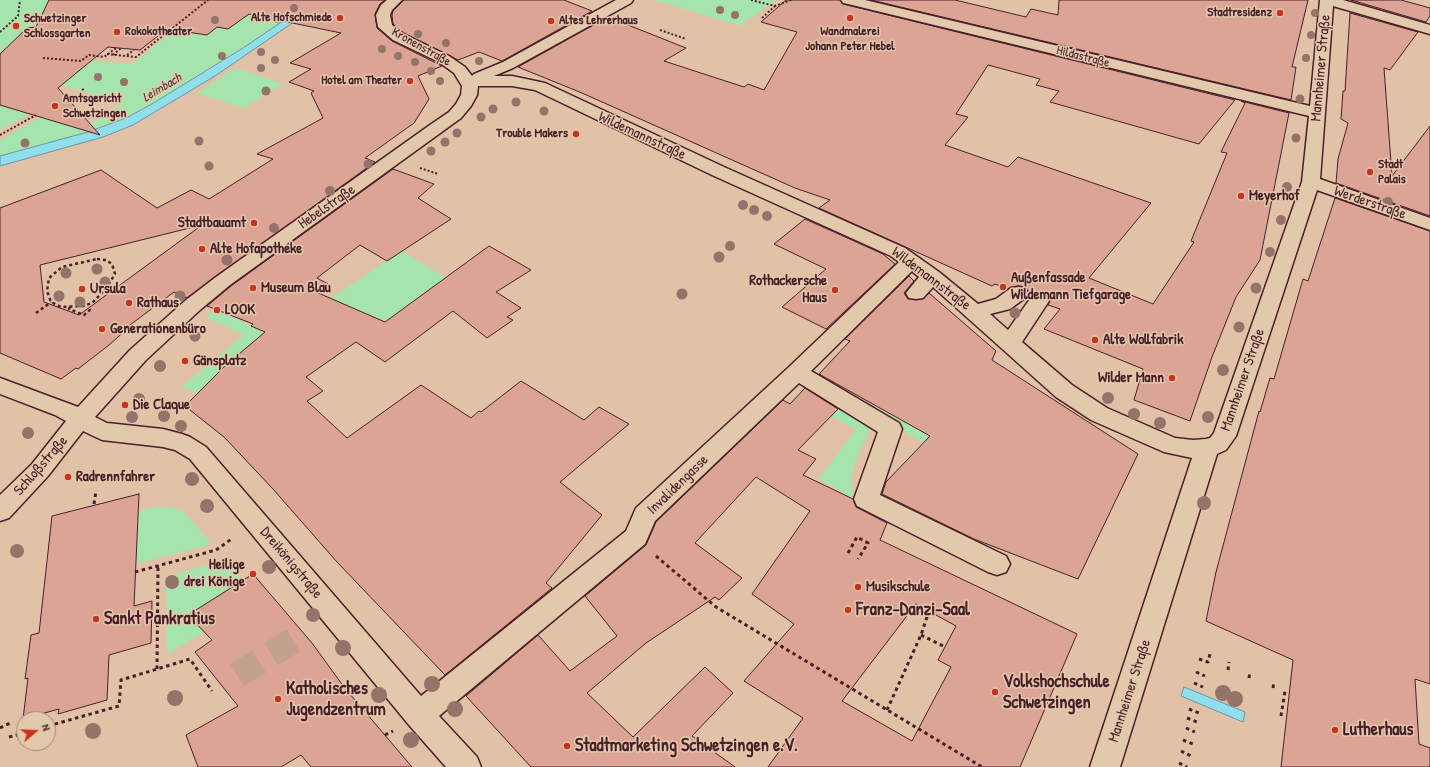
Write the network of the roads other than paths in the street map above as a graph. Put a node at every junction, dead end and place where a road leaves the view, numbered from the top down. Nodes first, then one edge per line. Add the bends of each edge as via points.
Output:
1 (395, 0) edge
2 (626, 0) edge
3 (848, 0) edge
4 (1328, 0) edge
5 (1430, 30) edge
6 (468, 88) junction
7 (1318, 113) junction
8 (1311, 182) junction
9 (1430, 224) edge
10 (911, 261) junction
11 (938, 289) junction
12 (916, 293) dead end
13 (1018, 293) dead end
14 (1039, 301) dead end
15 (975, 312) junction
16 (1011, 344) junction
17 (797, 372) junction
18 (0, 386) edge
19 (80, 419) junction
20 (1207, 448) junction
21 (0, 511) edge
22 (997, 564) dead end
23 (419, 715) junction
24 (466, 767) edge
25 (1105, 767) edge

1 - 6 street, Kronenstraße via 382,15 385,27 398,37 454,64
2 - 6 street
3 - 7 street, Hildastraße
4 - 5 street
4 - 7 street, Mannheimer Straße
6 - 10 street, Wildemannstraße via 571,102 881,243
6 - 19 street, Hebelstraße via 463,106 455,115 193,305 138,355
7 - 8 street, Mannheimer Straße
8 - 9 street, Werderstraße
8 - 20 street, Mannheimer Straße via 1224,436 1218,444
10 - 11 street, Wildemannstraße
10 - 17 street, Invalidengasse
11 - 12 street
11 - 15 street, Wildemannstraße
13 - 15 street via 1003,304
14 - 16 street
15 - 16 street, Wildemannstraße
16 - 20 street, Wildemannstraße via 1064,391 1099,414 1172,446
17 - 22 street via 891,429 866,499
17 - 23 street, Invalidengasse via 645,515 636,537
18 - 19 street, Dreikönigstraße via 63,409
19 - 21 street, Schloßstraße via 40,470
19 - 23 street, Dreikönigstraße via 102,431 163,438 182,443 198,453
20 - 25 street, Mannheimer Straße
23 - 24 street, Dreikönigstraße

